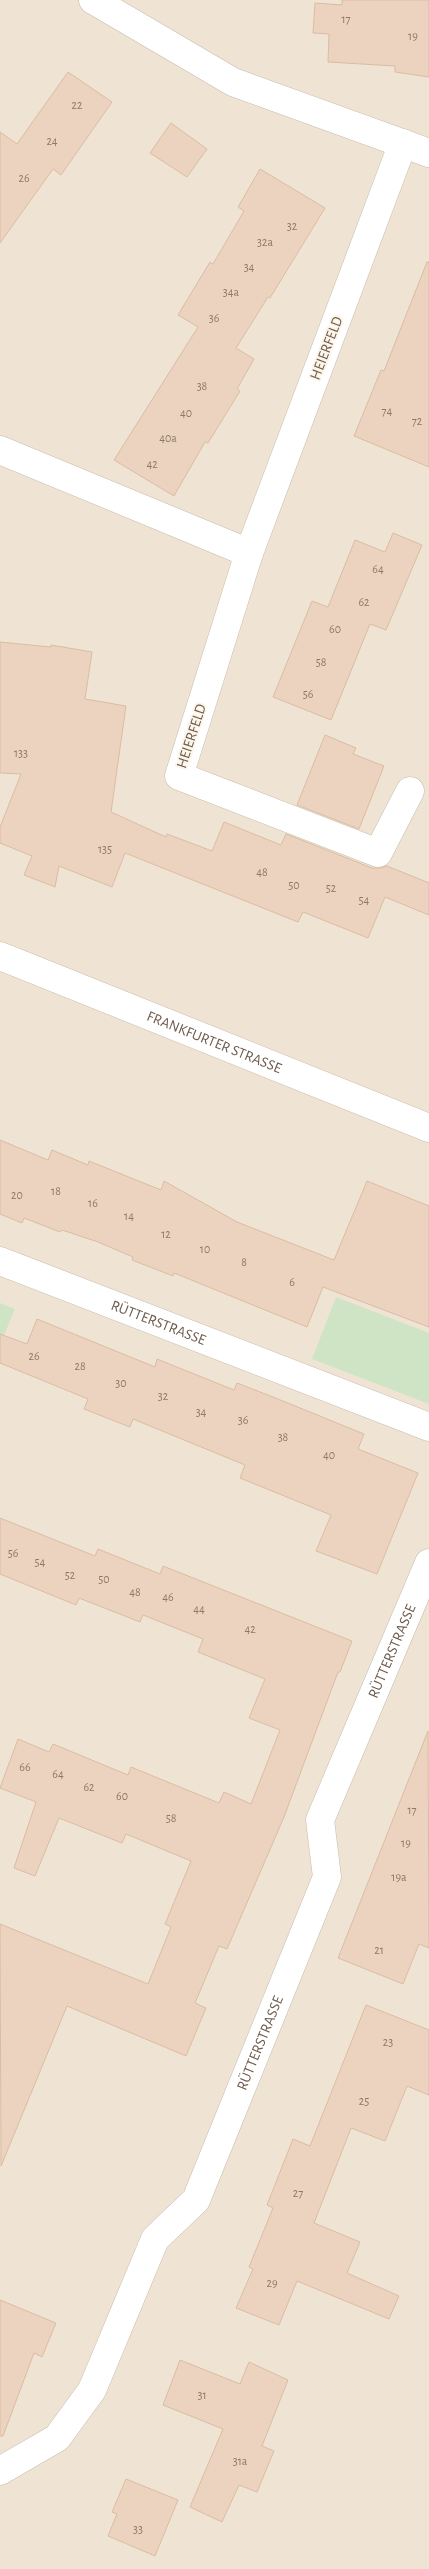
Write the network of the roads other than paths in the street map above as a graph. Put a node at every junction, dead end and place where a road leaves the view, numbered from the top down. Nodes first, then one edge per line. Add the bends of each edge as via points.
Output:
1 (93, 0) edge
2 (403, 143) junction
3 (429, 153) edge
4 (0, 450) edge
5 (249, 552) junction
6 (410, 791) dead end
7 (0, 956) edge
8 (429, 1128) edge
9 (0, 1261) edge
10 (429, 1428) edge
11 (429, 1563) edge
12 (0, 2471) edge

1 - 2 street via 233,82
2 - 3 street
2 - 5 street, HEIERFELD
4 - 5 street
5 - 6 street, HEIERFELD via 179,776 378,852
7 - 8 street, FRANKFURTER STRASSE
9 - 10 street, RÜTTERSTRASSE
11 - 12 street, RÜTTERSTRASSE via 320,1820 327,1877 196,2200 155,2239 92,2390 57,2438

